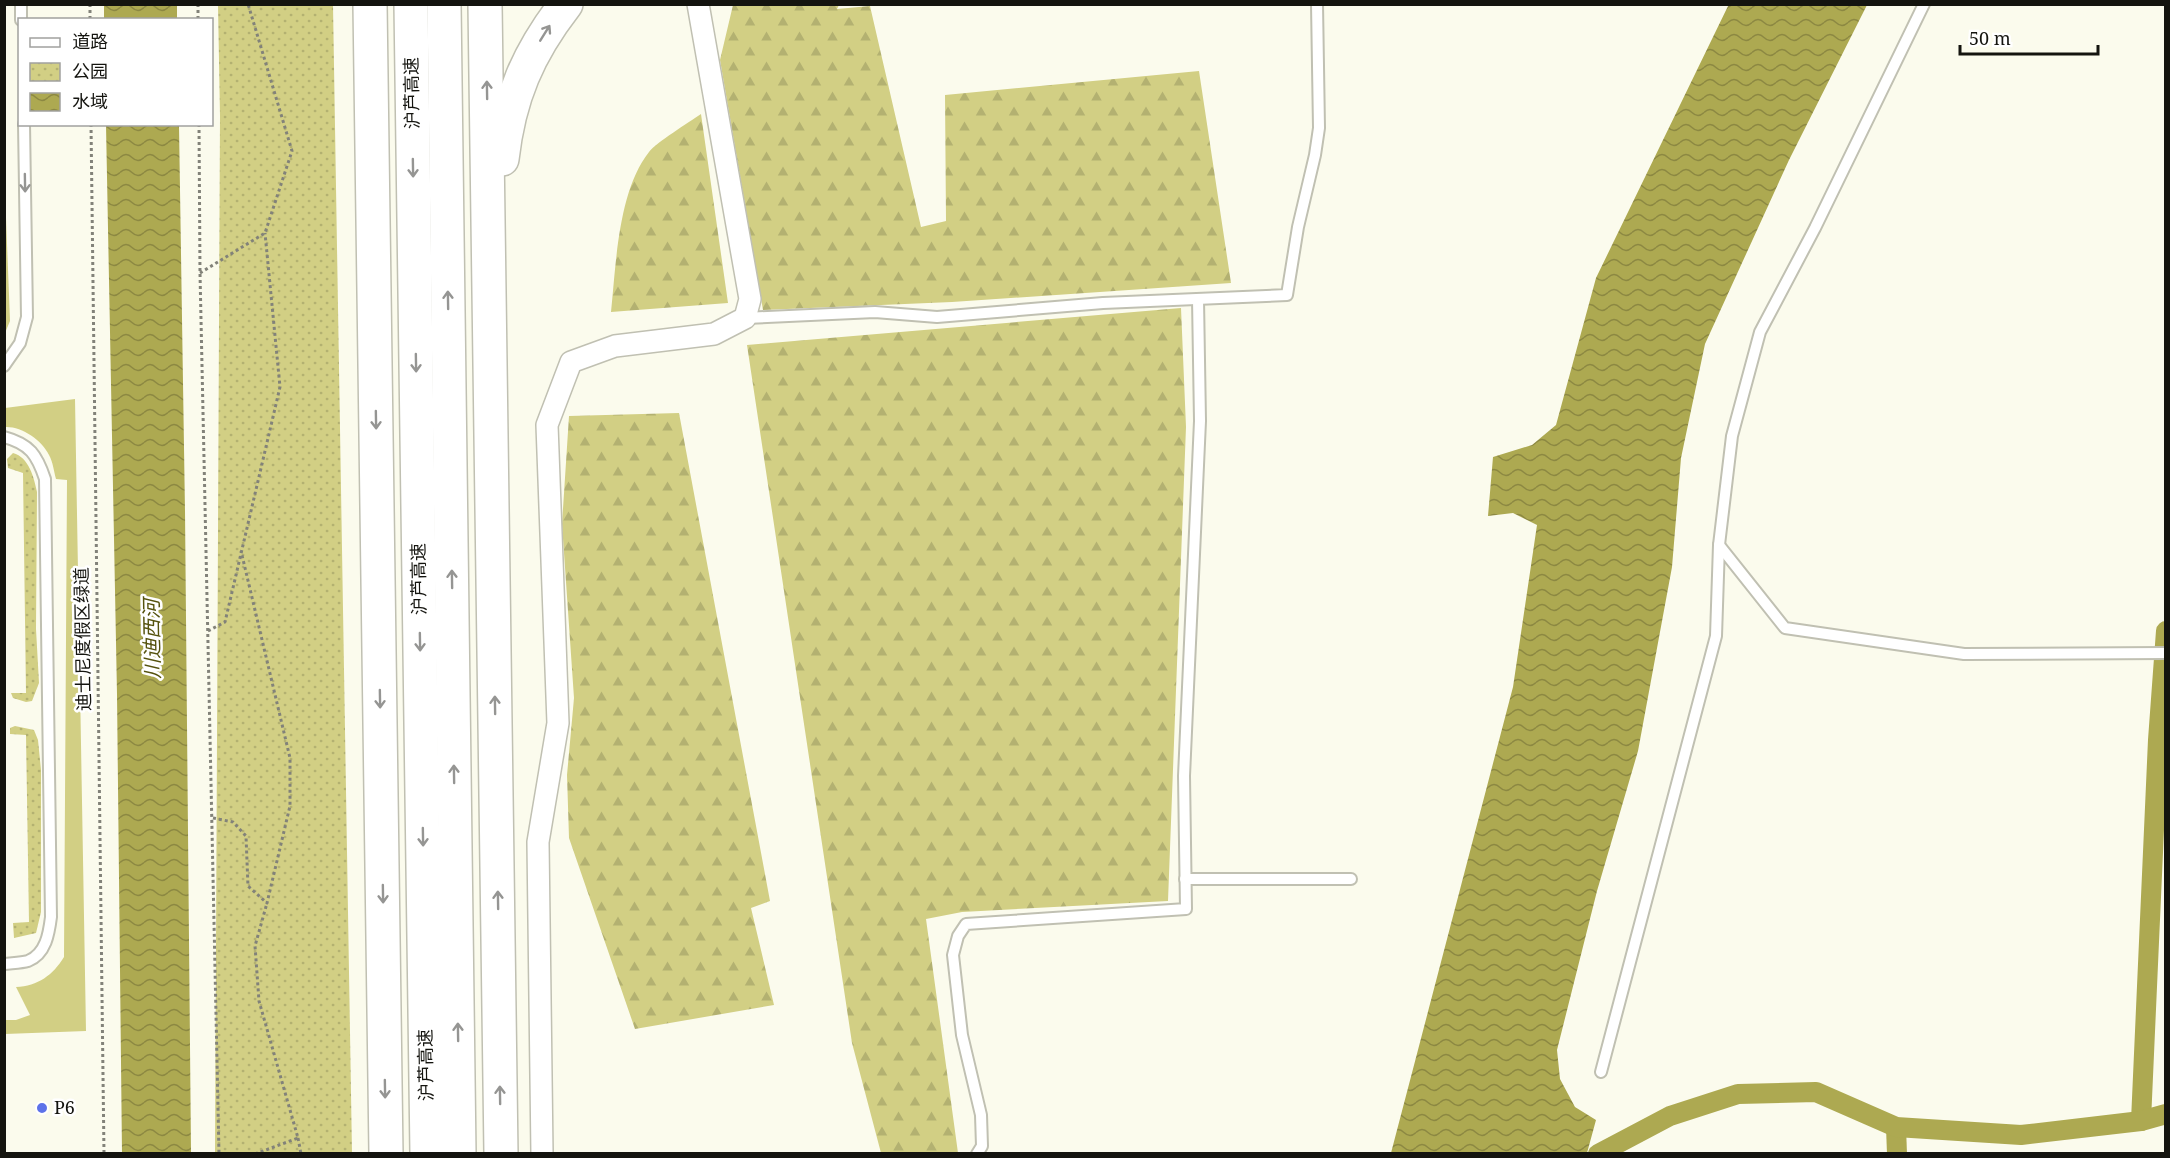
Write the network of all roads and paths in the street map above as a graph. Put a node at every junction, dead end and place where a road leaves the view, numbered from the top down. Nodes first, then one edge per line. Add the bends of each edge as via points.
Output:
1 (248, 4) edge
2 (358, 4) edge
3 (370, 4) edge
4 (411, 4) edge
5 (444, 4) edge
6 (485, 4) edge
7 (566, 4) edge
8 (698, 4) edge
9 (1317, 4) edge
10 (1924, 4) edge
11 (24, 126) edge
12 (92, 126) edge
13 (199, 126) edge
14 (265, 233) junction
15 (200, 273) junction
16 (1198, 299) junction
17 (745, 318) junction
18 (375, 342) junction
19 (4, 366) edge
20 (4, 437) edge
21 (1719, 544) junction
22 (242, 550) junction
23 (493, 565) junction
24 (208, 631) junction
25 (2166, 653) edge
26 (213, 818) junction
27 (1185, 879) junction
28 (1351, 879) dead end
29 (267, 903) junction
30 (4, 964) edge
31 (1601, 1072) dead end
32 (298, 1138) junction
33 (104, 1154) edge
34 (219, 1154) edge
35 (255, 1154) edge
36 (301, 1154) edge
37 (386, 1154) edge
38 (427, 1154) edge
39 (459, 1154) edge
40 (501, 1154) edge
41 (542, 1154) edge
42 (977, 1154) edge

1 - 14 path via 292,151
2 - 18 highway
3 - 18 highway
4 -> 38 highway, 沪芦高速
39 -> 5 highway, 沪芦高速
23 -> 6 highway
23 -> 7 highway via 498,189 504,141 514,96 529,59
8 - 17 street via 750,299
9 - 16 lane via 1319,128 1287,295
10 - 21 lane via 1760,332 1732,436
11 -> 19 lane via 27,317 20,343
12 - 33 path, 迪士尼度假区绿道
13 - 15 path
14 - 15 path
14 - 22 path via 280,387
15 - 24 path
16 - 17 lane via 937,317 875,312
16 - 27 lane via 1200,422 1184,776
17 - 41 street via 714,334 615,346 571,362 547,425 558,723 538,842
18 -> 37 highway
20 - 30 lane via 29,447 45,479 51,917 42,951 29,961
21 - 25 lane via 1785,628 1964,654
21 - 31 lane via 1716,636
22 - 24 path via 225,622
22 - 29 path via 290,758 290,806
40 -> 23 highway
24 - 26 path
26 - 29 path via 233,822 246,836 248,886
26 - 34 path
27 - 28 lane
27 - 42 lane via 1186,909 966,924 952,956 962,1035 981,1115 982,1146
29 - 32 path via 255,946 260,1001
32 - 35 path
32 - 36 path

